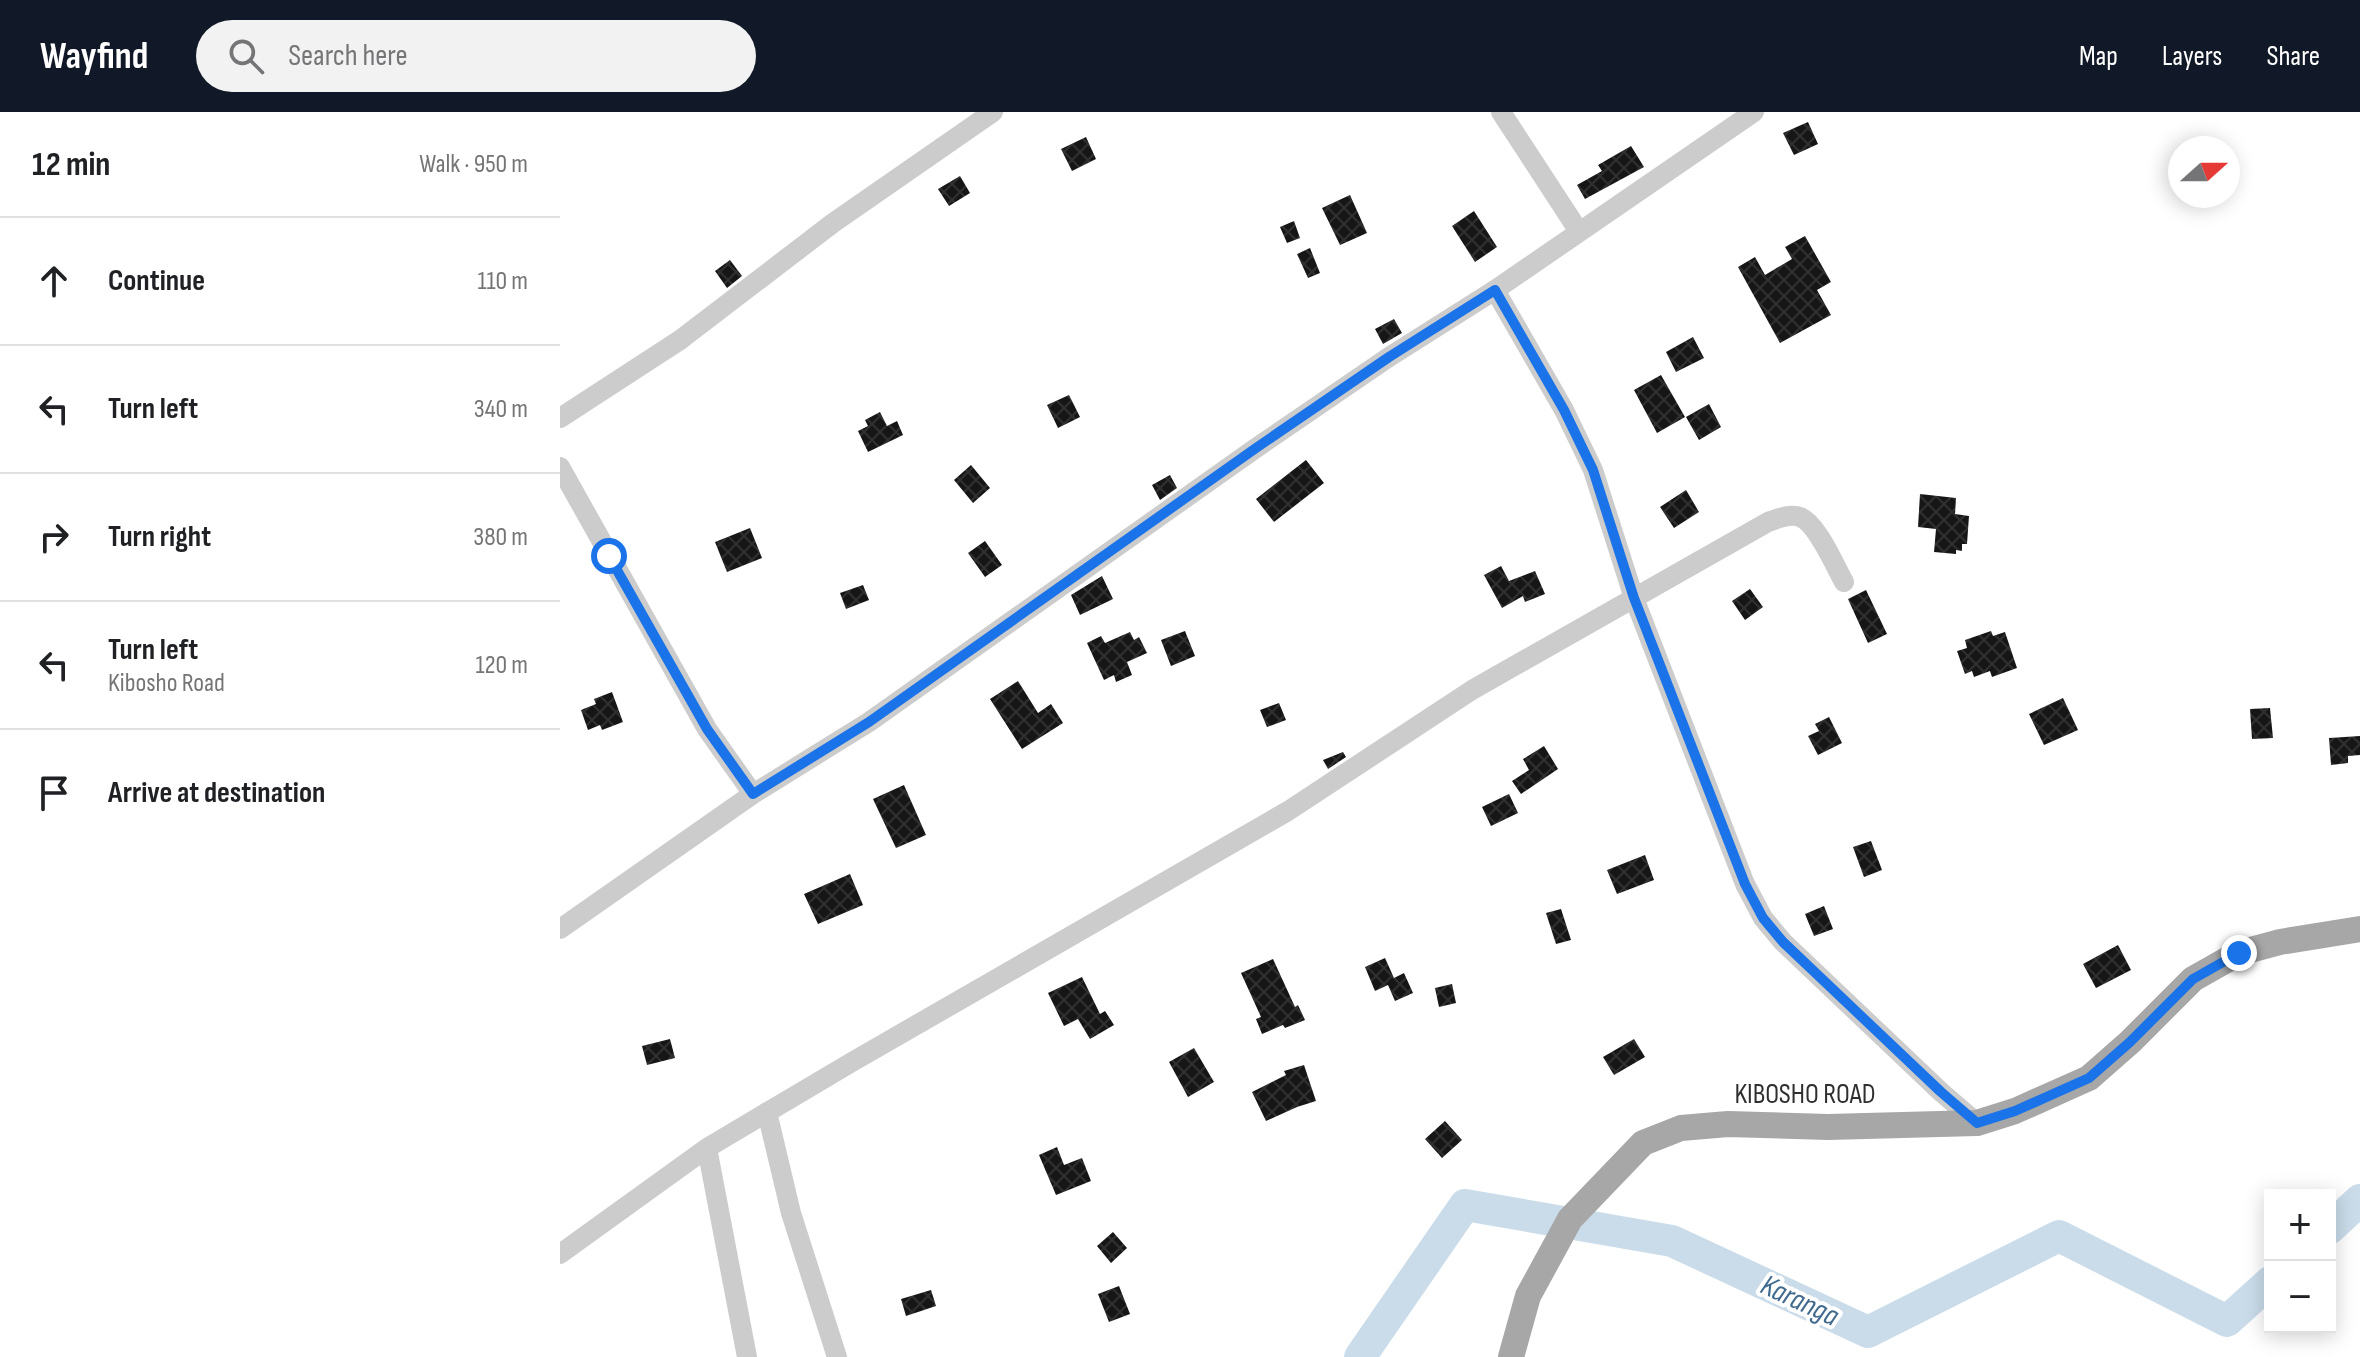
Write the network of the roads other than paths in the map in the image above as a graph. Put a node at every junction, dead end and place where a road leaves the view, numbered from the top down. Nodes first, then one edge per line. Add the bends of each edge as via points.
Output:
1 (993, 112) edge
2 (1501, 112) edge
3 (1754, 112) edge
4 (965, 119) edge
5 (1578, 230) junction
6 (1495, 290) junction
7 (560, 418) edge
8 (560, 467) edge
9 (1844, 582) dead end
10 (1634, 598) junction
11 (753, 794) junction
12 (560, 929) edge
13 (2360, 929) edge
14 (767, 1112) junction
15 (1977, 1123) junction
16 (707, 1148) junction
17 (560, 1254) edge
18 (747, 1357) edge
19 (837, 1357) edge
20 (1511, 1357) edge

1 - 4 street
2 - 5 street
3 - 5 street
4 - 7 street via 680,340
5 - 6 street
6 - 10 street via 1593,470
6 - 11 street via 1256,448 869,722
8 - 11 street via 707,729
9 - 10 street via 1813,527 1799,516 1783,517
10 - 14 street via 1472,690 1288,811
10 - 15 street via 1763,918
11 - 12 street
13 - 15 main road, KIBOSHO ROAD via 2239,953 2193,979 2089,1078
14 - 16 street
14 - 19 street via 791,1213
15 - 20 main road, KIBOSHO ROAD via 1728,1124 1681,1128 1643,1143 1570,1219 1528,1296
16 - 17 street
16 - 18 street

